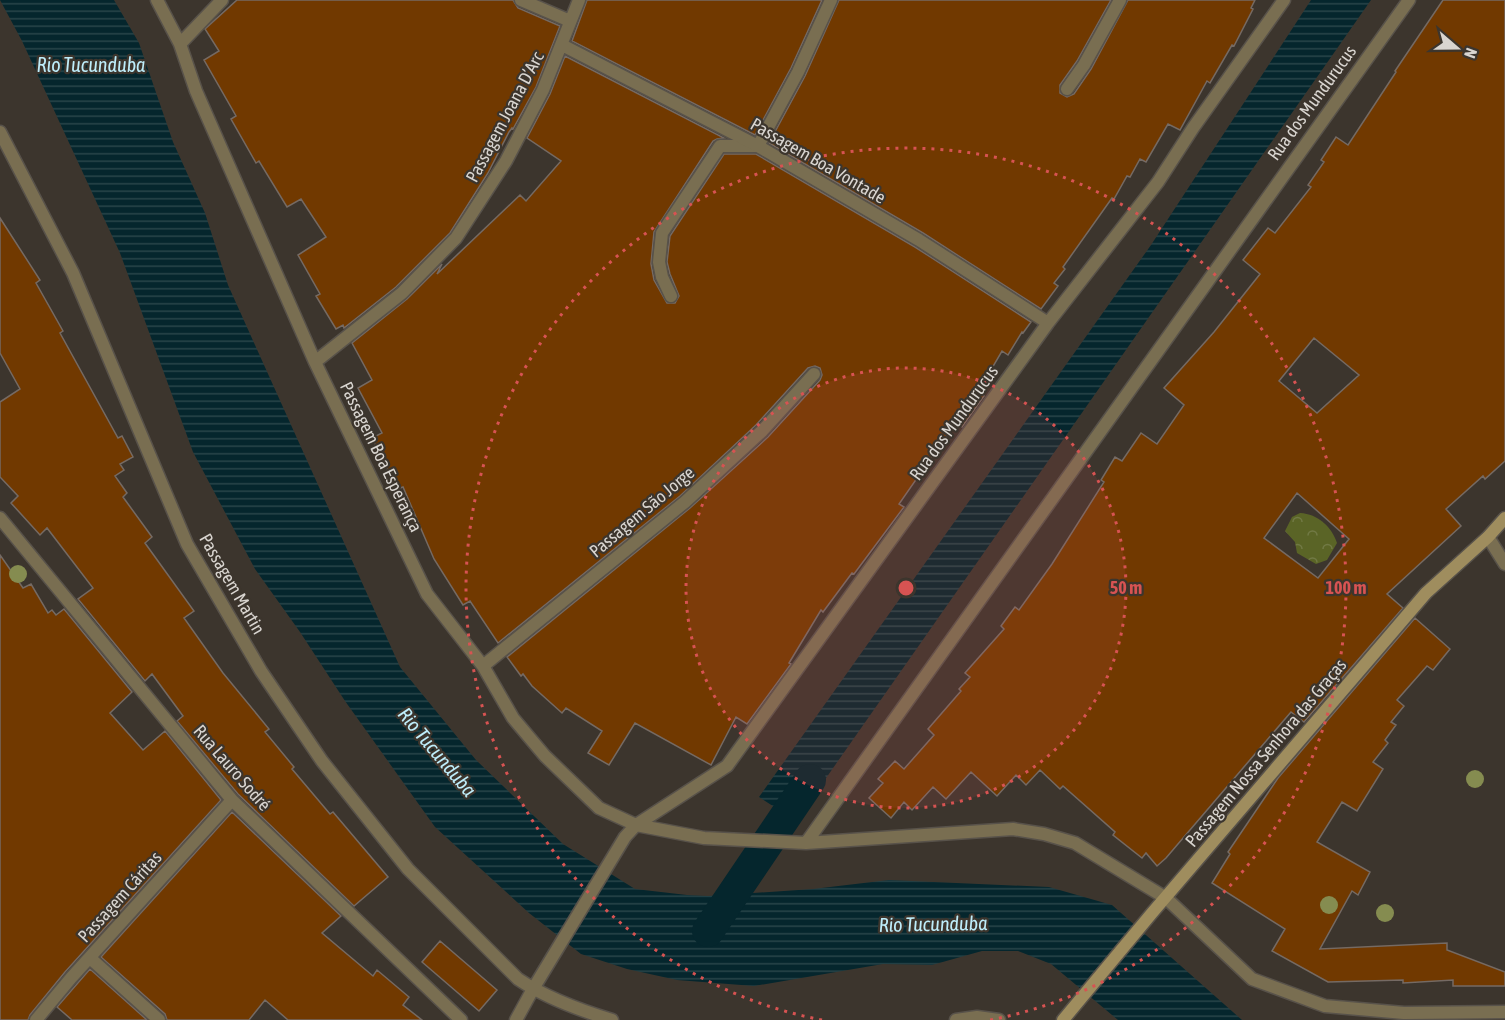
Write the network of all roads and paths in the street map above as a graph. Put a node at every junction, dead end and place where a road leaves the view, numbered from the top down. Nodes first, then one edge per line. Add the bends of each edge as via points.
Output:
1 (157, 0) edge
2 (222, 0) edge
3 (521, 0) edge
4 (579, 0) edge
5 (831, 0) edge
6 (1120, 0) edge
7 (1284, 0) edge
8 (1408, 0) edge
9 (570, 21) junction
10 (180, 44) junction
11 (562, 45) junction
12 (1067, 89) dead end
13 (0, 132) edge
14 (758, 146) junction
15 (670, 296) dead end
16 (1048, 323) junction
17 (315, 362) junction
18 (814, 374) dead end
19 (0, 518) edge
20 (1505, 518) edge
21 (1488, 537) junction
22 (1505, 564) edge
23 (483, 666) junction
24 (232, 800) junction
25 (636, 825) junction
26 (805, 843) junction
27 (1166, 898) junction
28 (90, 958) junction
29 (533, 989) junction
30 (1505, 1012) edge
31 (1066, 1016) edge
32 (36, 1020) edge
33 (159, 1020) edge
34 (461, 1020) edge
35 (516, 1020) edge
36 (612, 1020) edge
37 (956, 1020) edge
38 (999, 1020) edge

1 - 10 street, Passagem Boa Esperança
2 - 10 street
3 - 9 street
4 - 9 street, Passagem Joana D’Arc
5 - 14 street
6 - 12 street
7 - 16 street, Rua dos Mundurucus via 1158,182
8 - 26 street, Rua dos Mundurucus
9 - 11 street, Passagem Joana D’Arc
10 - 17 street, Passagem Boa Esperança via 196,91
11 - 14 street, Passagem Boa Vontade
11 - 17 street, Passagem Joana D’Arc via 506,161 456,238 402,293
13 - 29 street, Passagem Martin via 73,273 187,544 261,671 322,761 408,868 518,979
14 - 15 street via 720,146 662,233 659,262
14 - 16 street, Passagem Boa Vontade via 919,240
16 - 25 street, Rua dos Mundurucus via 727,766
17 - 23 street, Passagem Boa Esperança via 427,594
18 - 23 street, Passagem São Jorge via 762,431 685,502
19 - 24 street, Rua Lauro Sodré
20 - 21 street, Passagem Nossa Senhora das Graças
21 - 22 street
21 - 27 street, Passagem Nossa Senhora das Graças via 1426,593
23 - 25 street, Passagem Boa Esperança via 513,718 545,756 599,808
24 - 28 street, Passagem Cáritas
24 - 34 street, Rua Lauro Sodré
25 - 26 street, Passagem Boa Esperança via 704,838
25 - 29 street, Rua dos Mundurucus
26 - 27 street, Passagem Boa Esperança via 1013,829 1076,843
27 - 30 street, Passagem Boa Esperança via 1252,980 1325,1006 1404,1013
27 - 31 street, Passagem Nossa Senhora das Graças
28 - 32 street, Passagem Cáritas
28 - 33 street
29 - 35 street, Rua dos Mundurucus
29 - 36 street, Passagem Martin
37 - 38 street

